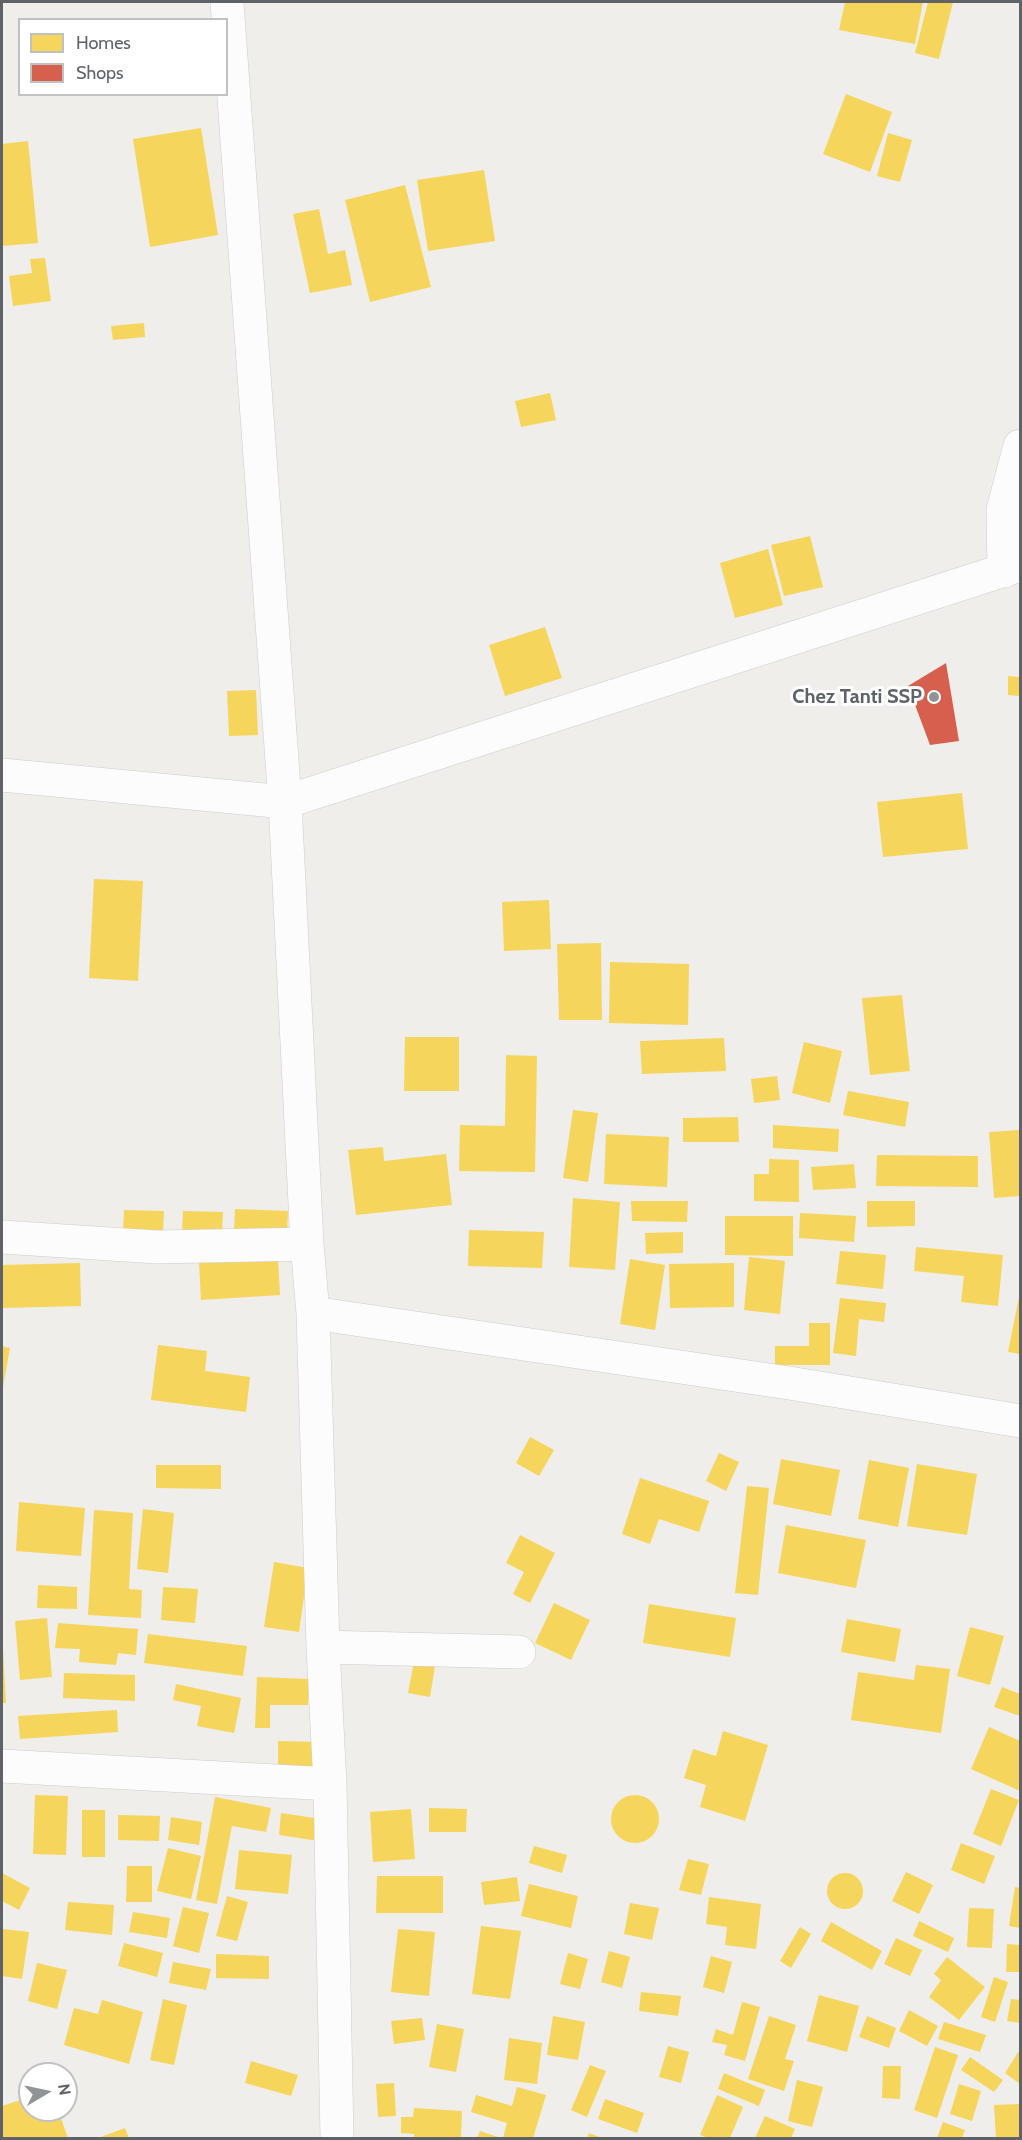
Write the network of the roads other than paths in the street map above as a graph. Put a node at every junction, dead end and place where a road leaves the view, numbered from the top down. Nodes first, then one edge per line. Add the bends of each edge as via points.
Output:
1 (227, 2) edge
2 (1020, 446) edge
3 (1012, 568) edge
4 (2, 775) edge
5 (285, 802) junction
6 (2, 1237) edge
7 (307, 1244) junction
8 (313, 1313) junction
9 (1020, 1421) edge
10 (323, 1647) junction
11 (519, 1652) dead end
12 (2, 1766) edge
13 (330, 1784) junction
14 (337, 2139) edge

1 - 5 street
2 - 3 street via 1003,510
3 - 5 street
4 - 5 street
5 - 7 street
6 - 7 street via 157,1247
7 - 8 street
8 - 9 street
8 - 10 street
10 - 11 street
10 - 13 street
12 - 13 street
13 - 14 street

